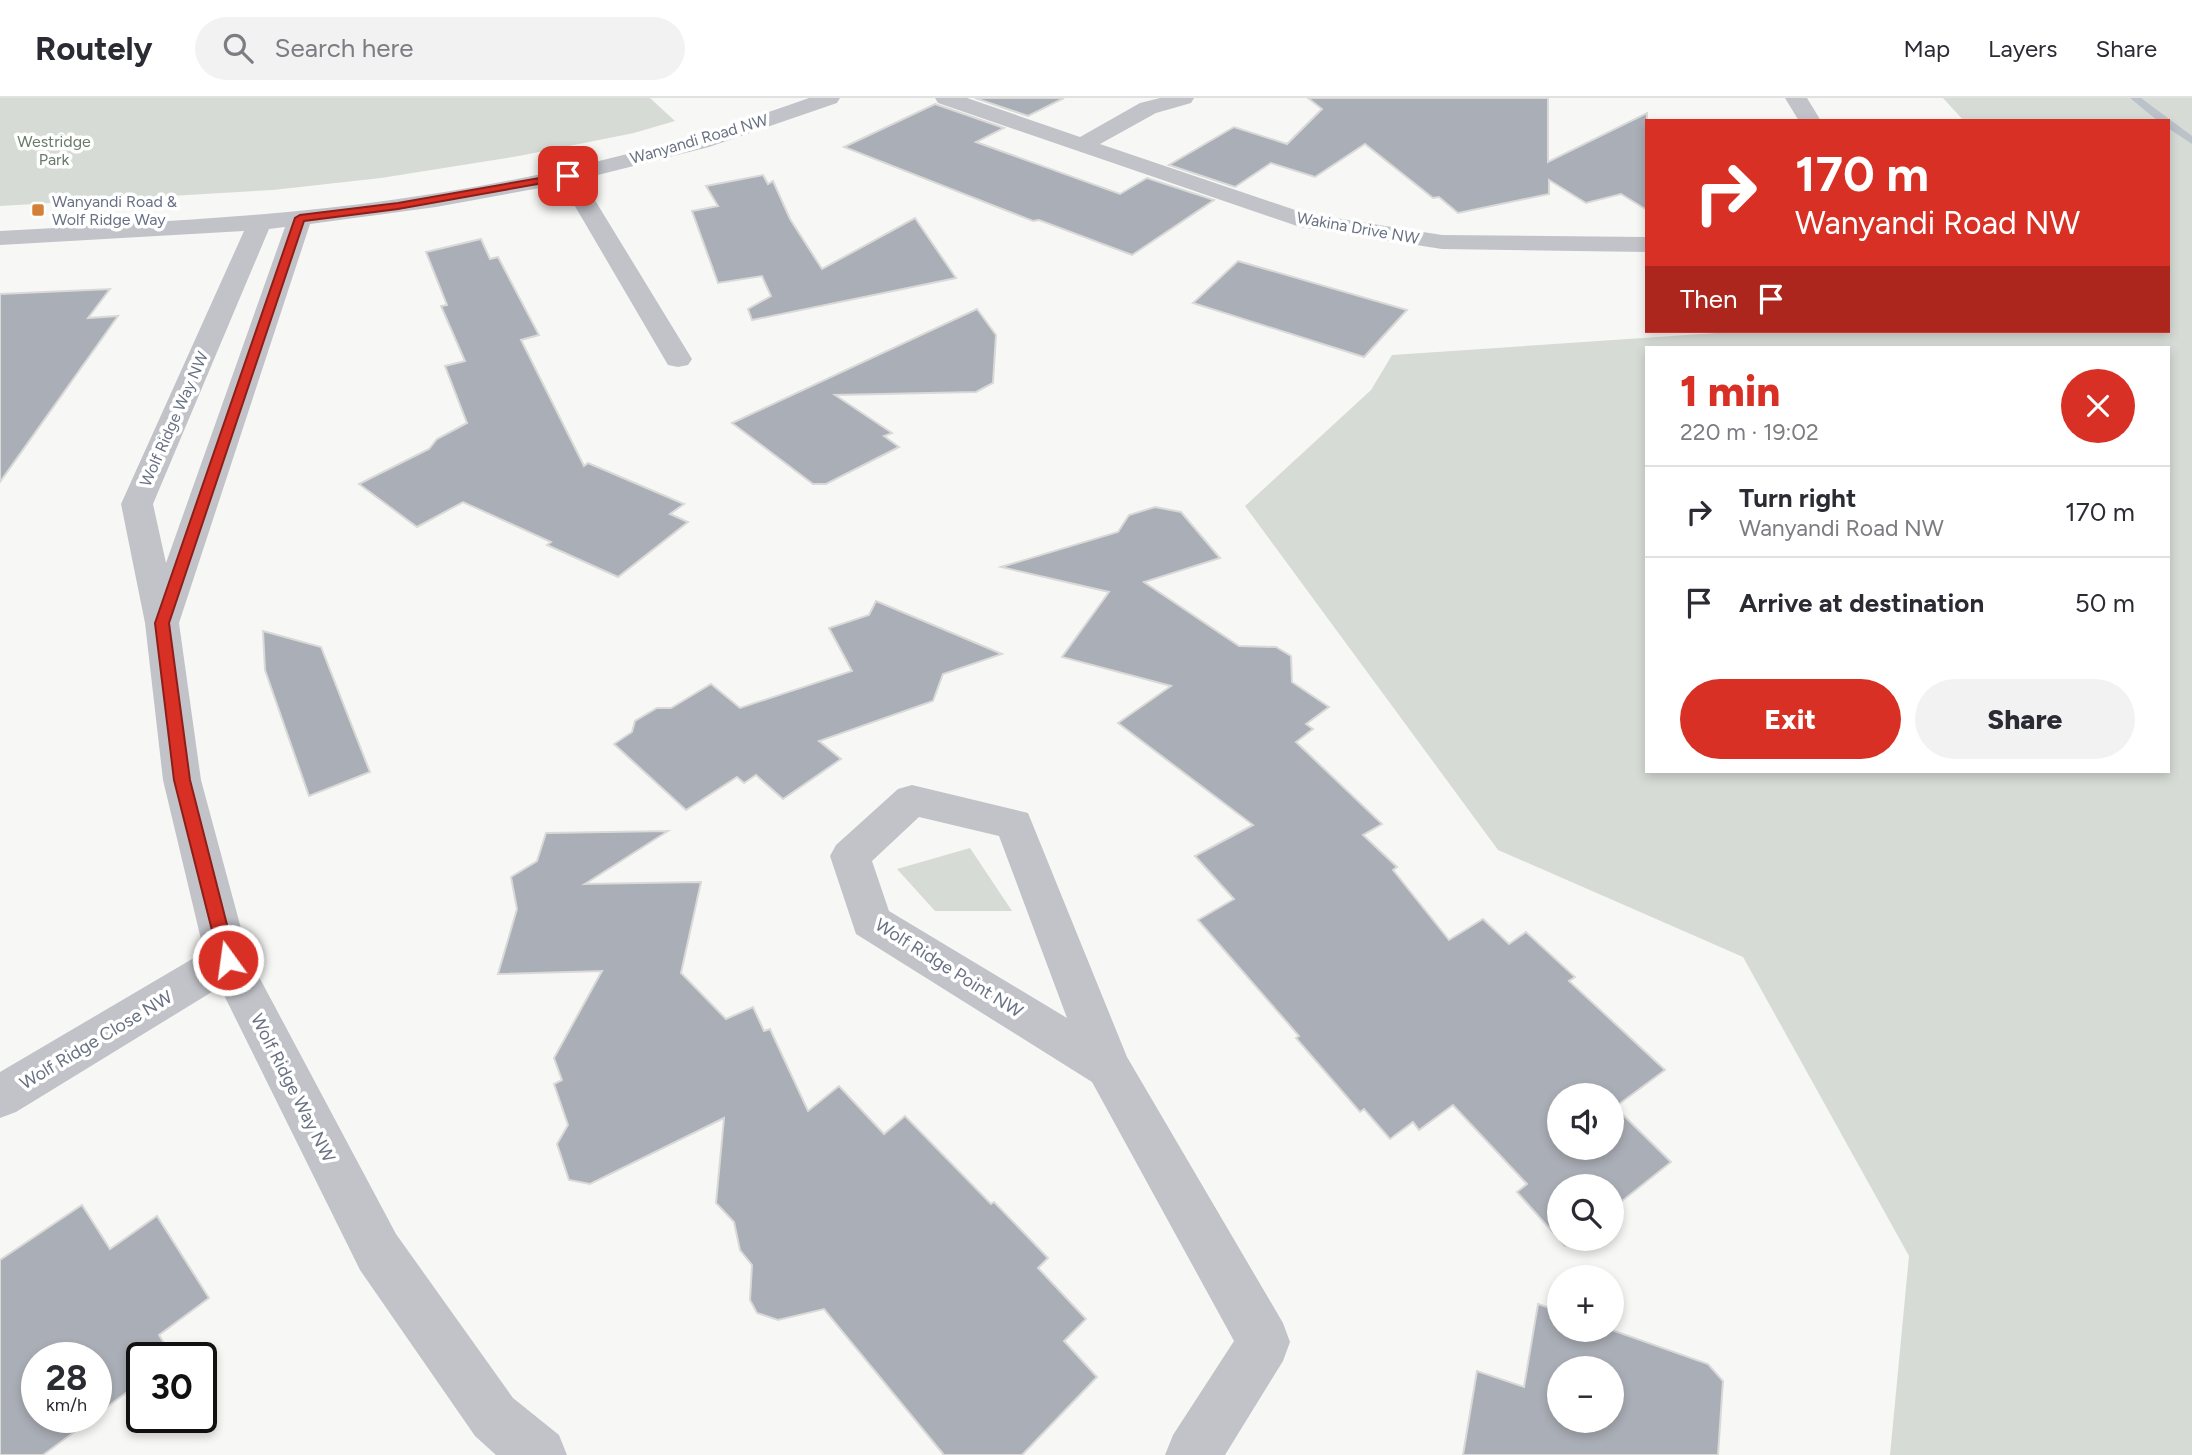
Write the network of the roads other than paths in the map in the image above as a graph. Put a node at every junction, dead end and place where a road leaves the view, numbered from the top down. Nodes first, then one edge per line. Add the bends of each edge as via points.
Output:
1 (829, 98) edge
2 (946, 98) edge
3 (1183, 98) edge
4 (1796, 98) edge
5 (1809, 119) edge
6 (1081, 145) junction
7 (568, 176) junction
8 (300, 218) junction
9 (260, 222) junction
10 (0, 238) edge
11 (1645, 246) edge
12 (678, 359) dead end
13 (162, 623) junction
14 (228, 960) junction
15 (1108, 1067) junction
16 (0, 1097) edge
17 (539, 1455) edge
18 (1193, 1455) edge

1 - 7 street, Wanyandi Road NW via 671,149
2 - 6 street, Wakina Drive NW
3 - 6 street via 1148,108
4 - 5 street
6 - 11 street, Wakina Drive NW via 1300,220 1441,242
7 - 8 street, Wanyandi Road NW
7 - 12 street
8 - 9 street, Wanyandi Road NW
8 - 13 street, Wolf Ridge Way NW
9 - 10 street, Wanyandi Road NW
9 - 13 street, Wolf Ridge Way NW via 137,504
13 - 14 street, Wolf Ridge Way NW via 182,780
14 - 16 street, Wolf Ridge Close NW
14 - 17 street, Wolf Ridge Way NW via 378,1252 494,1417
15 - 15 street, Wolf Ridge Point NW via 1014,824 912,800 850,856 871,922
15 - 18 street, Wolf Ridge Point NW via 1264,1342

